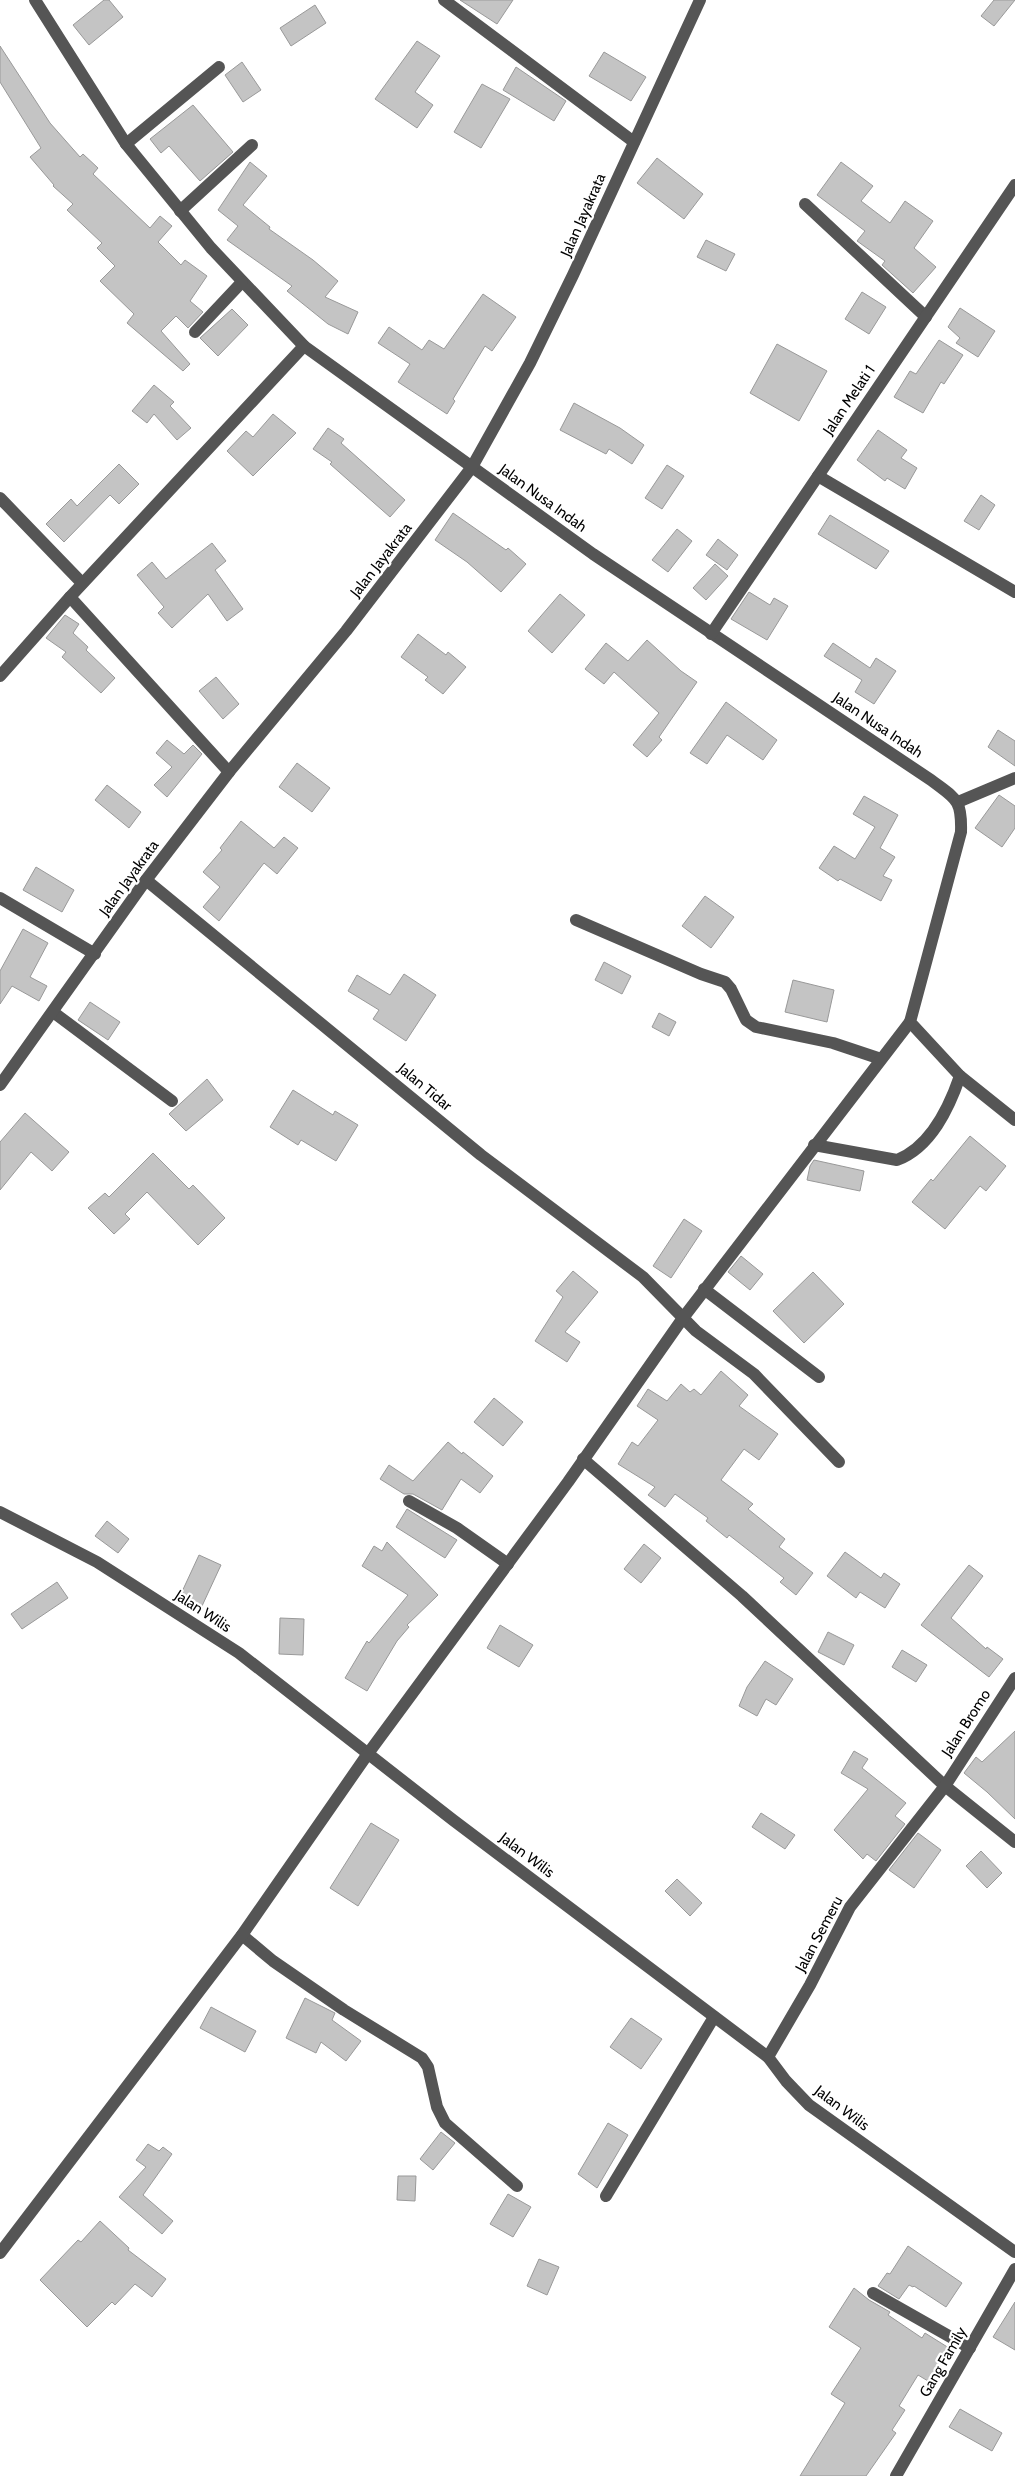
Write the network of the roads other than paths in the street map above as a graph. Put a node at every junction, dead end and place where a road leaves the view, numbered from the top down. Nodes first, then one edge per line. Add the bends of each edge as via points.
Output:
1 (35, 0) edge
2 (444, 0) edge
3 (700, 0) edge
4 (219, 66) dead end
5 (634, 142) junction
6 (126, 144) junction
7 (252, 145) dead end
8 (1015, 186) edge
9 (805, 204) dead end
10 (180, 211) junction
11 (242, 282) junction
12 (926, 316) junction
13 (195, 332) dead end
14 (304, 346) junction
15 (472, 467) junction
16 (818, 476) junction
17 (0, 498) edge
18 (82, 583) junction
19 (1015, 592) edge
20 (70, 597) junction
21 (711, 634) junction
22 (0, 676) edge
23 (229, 772) junction
24 (1015, 778) edge
25 (958, 802) junction
26 (146, 880) junction
27 (0, 898) edge
28 (576, 920) dead end
29 (95, 954) junction
30 (53, 1012) junction
31 (910, 1022) junction
32 (881, 1059) junction
33 (960, 1076) junction
34 (0, 1085) edge
35 (172, 1100) dead end
36 (1015, 1120) edge
37 (814, 1145) junction
38 (704, 1289) junction
39 (682, 1318) junction
40 (819, 1377) dead end
41 (583, 1459) junction
42 (840, 1462) dead end
43 (409, 1501) dead end
44 (0, 1512) edge
45 (508, 1564) junction
46 (1015, 1678) edge
47 (367, 1755) junction
48 (945, 1786) junction
49 (1015, 1842) edge
50 (242, 1935) junction
51 (714, 2017) junction
52 (768, 2057) junction
53 (517, 2186) dead end
54 (606, 2196) dead end
55 (1015, 2252) edge
56 (0, 2253) edge
57 (1015, 2269) edge
58 (874, 2293) dead end
59 (970, 2348) junction
60 (897, 2474) edge

1 - 6 street, Jalan Nusa Indah
2 - 5 street
3 - 5 street, Jalan Jayakrata
4 - 6 street
5 - 15 street, Jalan Jayakrata via 530,363
6 - 10 street, Jalan Nusa Indah
7 - 10 street
8 - 12 street, Jalan Melati 1
9 - 12 street
10 - 11 street, Jalan Nusa Indah
11 - 13 street
11 - 14 street, Jalan Nusa Indah
12 - 16 street, Jalan Melati 1
14 - 15 street, Jalan Nusa Indah
14 - 18 street
15 - 21 street, Jalan Nusa Indah
15 - 23 street, Jalan Jayakrata via 346,631
16 - 19 street
16 - 21 street, Jalan Melati 1
17 - 18 street
18 - 20 street
20 - 22 street
20 - 23 street
21 - 25 street, Jalan Nusa Indah via 931,780
23 - 26 street, Jalan Jayakrata
24 - 25 street
25 - 31 street via 962,812 961,832
26 - 29 street, Jalan Jayakrata
26 - 39 street, Jalan Tidar via 481,1155 643,1277
27 - 29 street
28 - 32 street via 725,982 746,1020 756,1027 826,1042
29 - 30 street, Jalan Jayakrata
30 - 34 street, Jalan Jayakrata
30 - 35 street
31 - 32 street
31 - 33 street
32 - 37 street
33 - 36 street
33 - 37 street via 952,1100 935,1128 907,1156 896,1160
37 - 38 street
38 - 39 street
38 - 40 street
39 - 41 street
39 - 42 street, Jalan Tidar via 754,1374
41 - 45 street
41 - 48 street via 742,1596
43 - 45 street via 457,1528
44 - 47 street, Jalan Wilis via 97,1562 239,1653
45 - 47 street
46 - 48 street, Jalan Bromo
47 - 50 street
47 - 51 street, Jalan Wilis
48 - 49 street
48 - 52 street, Jalan Semeru via 850,1907
50 - 53 street via 273,1961 344,2010 422,2058 428,2067 437,2108 445,2123
50 - 56 street
51 - 52 street, Jalan Wilis
51 - 54 street
52 - 55 street, Jalan Wilis via 809,2105
57 - 59 street, Gang Family
58 - 59 street
59 - 60 street, Gang Family

